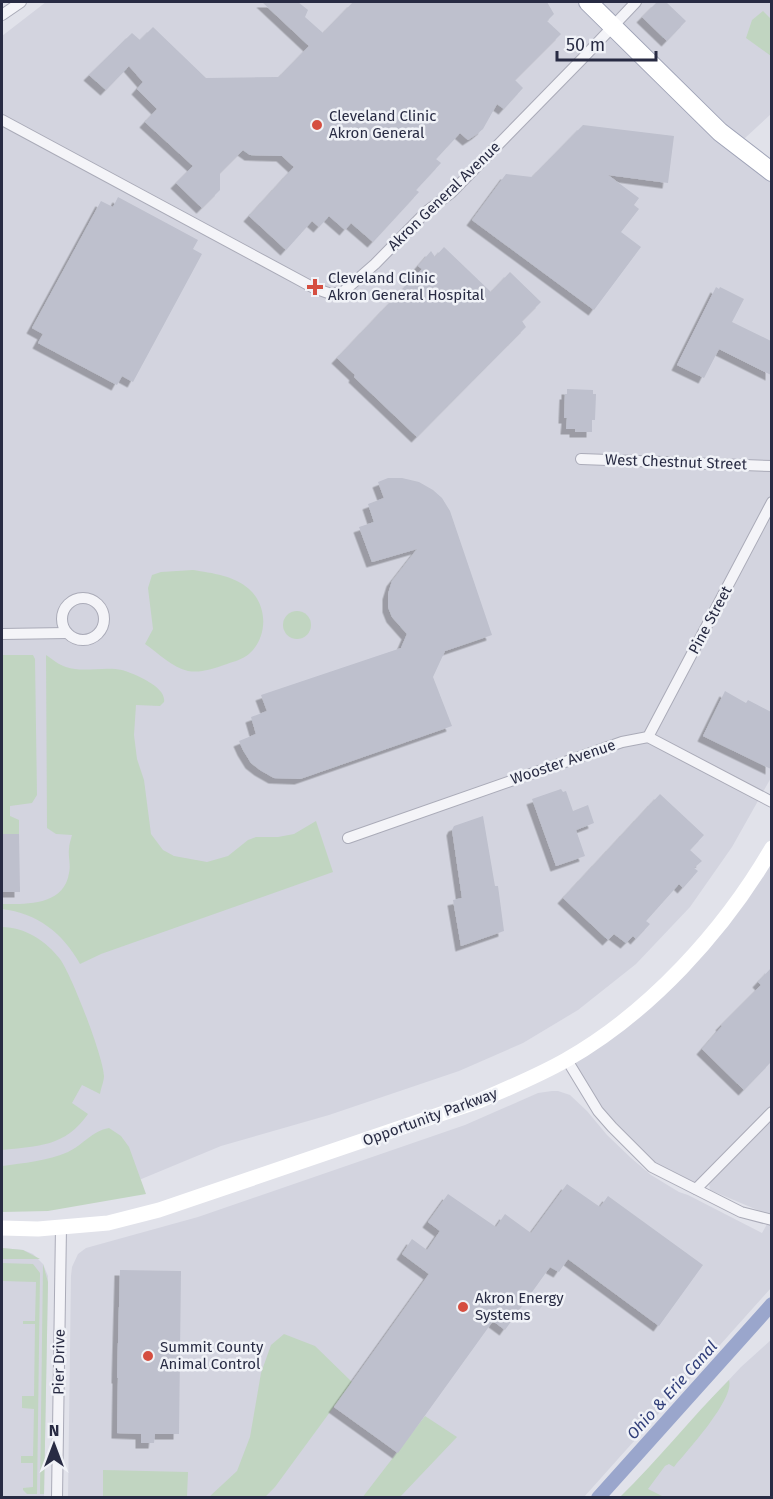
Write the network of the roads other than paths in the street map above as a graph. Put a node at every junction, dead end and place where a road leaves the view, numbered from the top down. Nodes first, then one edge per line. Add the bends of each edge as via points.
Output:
1 (21, 2) edge
2 (588, 2) edge
3 (636, 2) edge
4 (2, 15) edge
5 (612, 26) junction
6 (2, 120) edge
7 (771, 172) edge
8 (581, 459) dead end
9 (771, 466) edge
10 (771, 502) edge
11 (67, 633) dead end
12 (2, 634) edge
13 (648, 737) junction
14 (771, 802) edge
15 (348, 838) dead end
16 (771, 848) edge
17 (567, 1060) junction
18 (771, 1112) edge
19 (696, 1189) junction
20 (771, 1220) edge
21 (61, 1227) junction
22 (2, 1228) edge
23 (57, 1497) edge

1 - 4 street
2 - 5 main road
3 - 5 street, Akron General Avenue
5 - 6 street, Akron General Avenue via 451,193 427,211 355,284 338,293 314,288
5 - 7 main road via 720,132
8 - 9 street, West Chestnut Street
10 - 13 street, Pine Street
11 - 12 street
13 - 14 street
13 - 15 street, Wooster Avenue via 622,741
16 - 17 main road, Opportunity Parkway via 732,909 680,970 629,1016
17 - 19 street via 598,1111 641,1158 666,1176
17 - 21 main road, Opportunity Parkway via 479,1101 168,1208 108,1222
18 - 19 street
19 - 20 street via 741,1212
21 - 22 main road, Opportunity Parkway
21 - 23 street, Pier Drive

